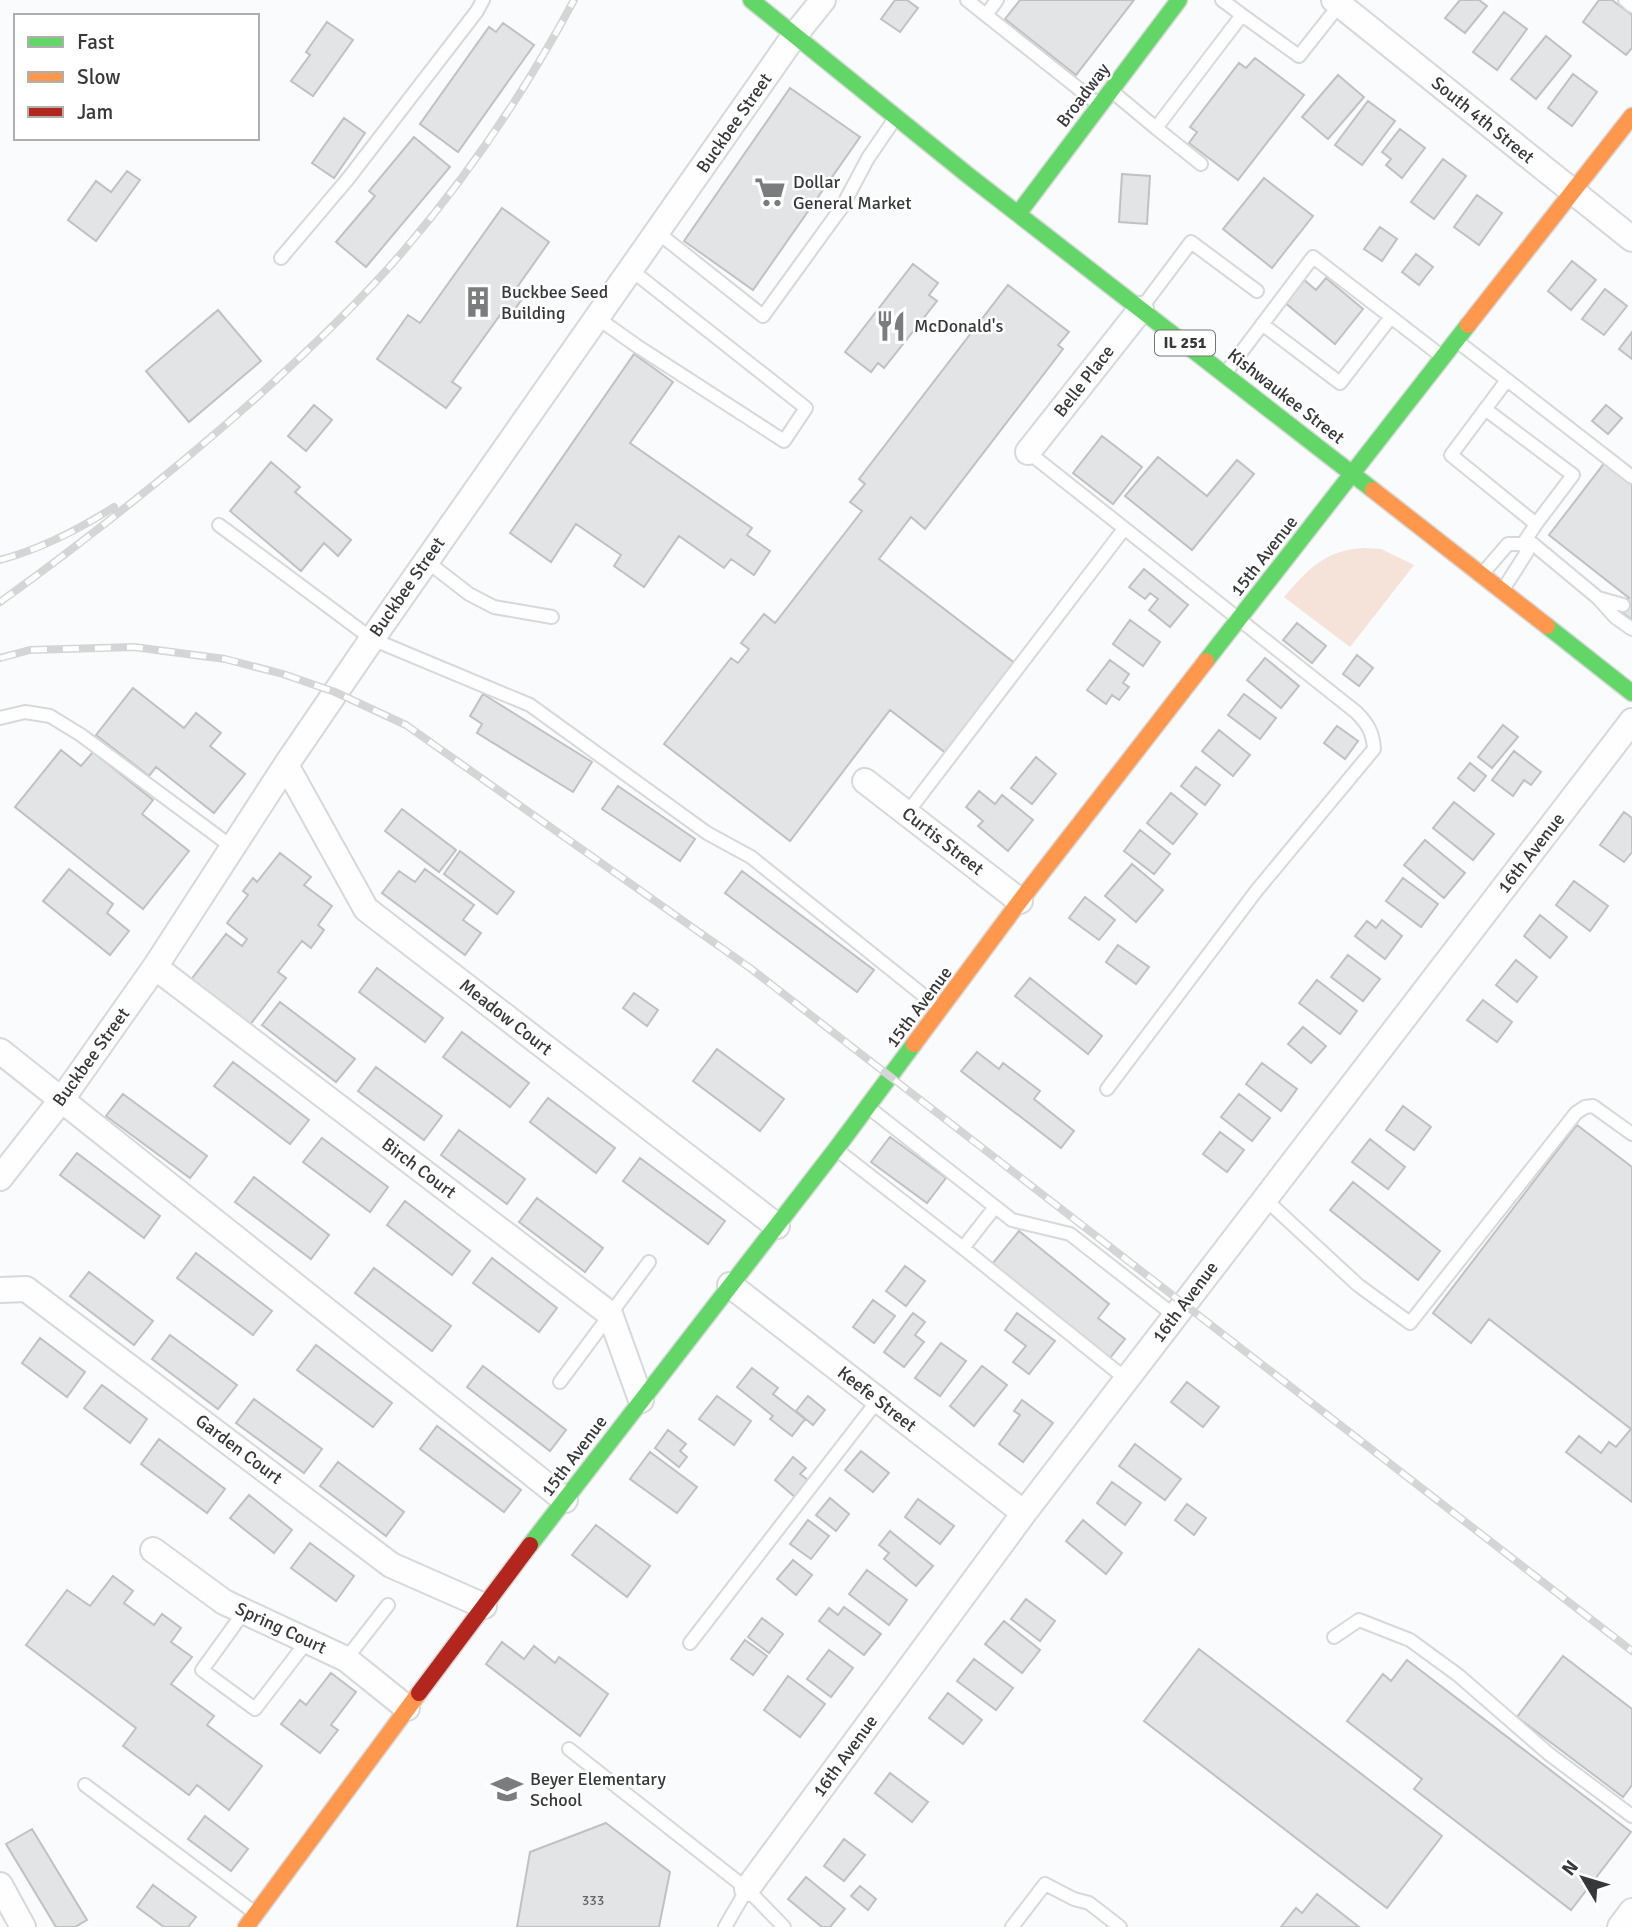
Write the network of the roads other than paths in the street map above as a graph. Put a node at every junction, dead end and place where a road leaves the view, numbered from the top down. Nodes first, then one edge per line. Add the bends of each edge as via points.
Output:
1 (483, 0) edge
2 (751, 0) edge
3 (822, 0) edge
4 (967, 0) edge
5 (997, 0) edge
6 (1178, 0) edge
7 (1222, 0) edge
8 (1625, 0) edge
9 (1337, 2) edge
10 (1632, 6) edge
11 (986, 15) junction
12 (1242, 15) junction
13 (794, 36) junction
14 (1111, 91) junction
15 (1099, 105) junction
16 (1632, 116) edge
17 (897, 117) junction
18 (1156, 128) junction
19 (1201, 164) dead end
20 (1573, 193) junction
21 (1018, 214) junction
22 (657, 232) junction
23 (1632, 239) edge
24 (281, 258) dead end
25 (630, 269) junction
26 (1257, 291) dead end
27 (1141, 309) junction
28 (596, 317) junction
29 (1391, 317) junction
30 (1262, 324) junction
31 (1457, 341) junction
32 (1442, 357) junction
33 (1225, 374) junction
34 (1507, 380) junction
35 (1485, 409) junction
36 (1028, 452) joint
37 (1353, 472) junction
38 (1632, 477) edge
39 (1536, 524) junction
40 (219, 525) dead end
41 (1124, 529) junction
42 (1525, 541) junction
43 (425, 561) junction
44 (1483, 574) junction
45 (1502, 590) junction
46 (1598, 598) junction
47 (1623, 605) dead end
48 (552, 617) dead end
49 (1239, 620) junction
50 (1632, 629) edge
51 (372, 639) junction
52 (1632, 693) edge
53 (0, 718) edge
54 (1632, 721) edge
55 (286, 765) junction
56 (865, 781) dead end
57 (906, 813) junction
58 (232, 847) junction
59 (1020, 901) junction
60 (155, 967) junction
61 (941, 1009) junction
62 (0, 1051) edge
63 (1107, 1089) dead end
64 (62, 1099) junction
65 (868, 1107) junction
66 (1632, 1133) edge
67 (836, 1149) junction
68 (0, 1178) edge
69 (1265, 1199) junction
70 (995, 1207) junction
71 (777, 1226) junction
72 (963, 1248) junction
73 (649, 1262) dead end
74 (730, 1285) junction
75 (0, 1290) edge
76 (610, 1314) junction
77 (1175, 1316) junction
78 (1126, 1380) junction
79 (561, 1382) dead end
80 (641, 1400) junction
81 (878, 1400) junction
82 (565, 1500) junction
83 (1024, 1513) junction
84 (153, 1550) dead end
85 (388, 1605) dead end
86 (484, 1606) junction
87 (244, 1612) junction
88 (1334, 1637) dead end
89 (308, 1640) junction
90 (690, 1643) dead end
91 (346, 1659) junction
92 (407, 1708) junction
93 (569, 1749) dead end
94 (85, 1785) dead end
95 (1632, 1816) edge
96 (0, 1885) edge
97 (747, 1889) junction
98 (1632, 1911) edge
99 (251, 1920) edge
100 (23, 1927) edge
101 (725, 1927) edge
102 (784, 1927) edge
103 (1012, 1927) edge
104 (1120, 1927) edge
105 (1620, 1927) edge

1 - 24 lane via 347,180
2 - 13 main road, Kishwaukee Street / IL 251
3 - 13 street, Buckbee Street
4 - 11 lane
5 - 11 lane
6 - 14 main road, Broadway
7 - 12 lane
8 - 10 lane
9 - 12 lane via 1299,56
9 - 20 street, South 4th Street
11 - 15 lane
12 - 18 lane
13 - 17 main road, Kishwaukee Street / IL 251
13 - 22 street, Buckbee Street
14 - 15 main road, Broadway
14 - 18 lane
15 - 21 main road, Broadway
16 - 20 main road, 15th Avenue
17 - 21 main road, Kishwaukee Street / IL 251
17 - 22 lane via 842,208 763,316
18 - 19 lane
20 - 23 street, South 4th Street
20 - 31 main road, 15th Avenue
21 - 27 main road, Kishwaukee Street / IL 251
22 - 25 street, Buckbee Street
25 - 28 street, Buckbee Street
25 - 28 lane via 806,408 784,441
26 - 27 lane via 1191,243
27 - 33 main road, Kishwaukee Street / IL 251
27 - 36 street, Belle Place
28 - 43 street, Buckbee Street
29 - 30 lane via 1340,383
29 - 30 lane via 1313,257
29 - 32 lane
30 - 33 lane
31 - 32 main road, 15th Avenue
31 - 34 lane
32 - 37 main road, 15th Avenue
33 - 37 main road, Kishwaukee Street / IL 251
34 - 35 lane
34 - 38 lane
35 - 39 lane via 1451,454
35 - 39 lane via 1573,475
36 - 41 lane
37 - 44 main road, Kishwaukee Street / IL 251
37 - 49 main road, 15th Avenue
39 - 42 lane
40 - 51 lane
41 - 49 lane
41 - 57 lane
42 - 44 lane via 1508,544
42 - 45 lane via 1527,552
42 - 46 lane
43 - 48 lane via 494,607
43 - 51 street, Buckbee Street
44 - 45 main road, Kishwaukee Street / IL 251
45 - 52 main road, Kishwaukee Street / IL 251
46 - 47 lane
46 - 50 lane
49 - 59 main road, 15th Avenue
49 - 63 lane via 1356,712 1373,735 1374,750 1257,890
51 - 55 street, Buckbee Street
51 - 61 lane via 530,705 707,833 751,857
53 - 58 lane via 25,712 50,716
54 - 69 street, 16th Avenue
55 - 58 street, Buckbee Street
55 - 71 street, Meadow Court via 366,908
56 - 57 street, Curtis Street
57 - 59 street, Curtis Street
58 - 60 street, Buckbee Street
59 - 61 main road, 15th Avenue
60 - 64 street, Buckbee Street
60 - 76 street, Birch Court
61 - 65 main road, 15th Avenue
62 - 64 street
64 - 68 street, Buckbee Street
64 - 82 street
65 - 67 main road, 15th Avenue
65 - 70 lane
66 - 69 lane via 1593,1106 1576,1113 1410,1323 1357,1285
67 - 71 main road, 15th Avenue
67 - 72 lane
69 - 77 street, 16th Avenue
70 - 72 lane
70 - 77 lane via 1012,1220 1070,1234
71 - 74 main road, 15th Avenue
72 - 78 lane
73 - 76 lane
74 - 80 main road, 15th Avenue
74 - 81 street, Keefe Street
75 - 86 street, Garden Court via 26,1289 391,1565
76 - 79 lane
76 - 80 street
77 - 78 street, 16th Avenue
78 - 83 street, 16th Avenue
80 - 82 main road, 15th Avenue
81 - 83 street, Keefe Street
81 - 90 lane
82 - 86 main road, 15th Avenue
83 - 97 street, 16th Avenue
84 - 87 street, Spring Court
85 - 91 lane
86 - 92 main road, 15th Avenue
87 - 89 street, Spring Court
87 - 89 lane via 202,1670 255,1709
88 - 95 lane via 1359,1620 1410,1640
89 - 91 street, Spring Court
91 - 92 street, Spring Court
92 - 99 main road, 15th Avenue
93 - 97 lane
94 - 99 lane
96 - 100 street
97 - 101 lane
97 - 102 lane
98 - 105 street
103 - 104 lane via 1045,1884 1089,1903

